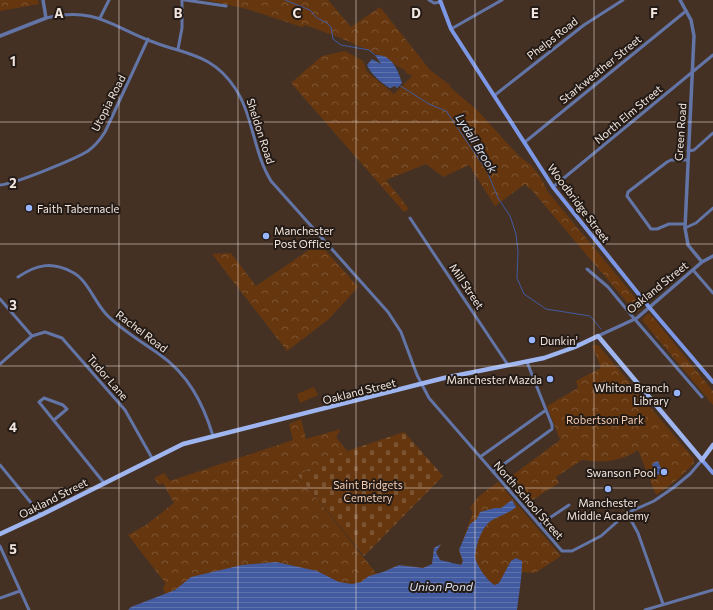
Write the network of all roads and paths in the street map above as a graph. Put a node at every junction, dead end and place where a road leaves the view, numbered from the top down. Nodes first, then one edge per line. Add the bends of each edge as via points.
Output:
1 (43, 0) edge
2 (109, 0) edge
3 (182, 0) edge
4 (185, 0) edge
5 (429, 0) edge
6 (502, 0) edge
7 (623, 0) edge
8 (680, 0) edge
9 (440, 1) edge
10 (226, 6) dead end
11 (686, 10) junction
12 (46, 18) junction
13 (100, 18) junction
14 (451, 29) junction
15 (0, 36) edge
16 (148, 39) junction
17 (178, 49) junction
18 (713, 55) edge
19 (693, 72) junction
20 (495, 95) junction
21 (713, 133) edge
22 (525, 142) junction
23 (688, 151) junction
24 (688, 160) junction
25 (0, 185) edge
26 (553, 187) junction
27 (713, 208) edge
28 (410, 218) dead end
29 (685, 226) junction
30 (713, 256) edge
31 (702, 262) junction
32 (587, 269) dead end
33 (693, 270) junction
34 (18, 277) dead end
35 (713, 293) edge
36 (0, 299) edge
37 (649, 307) junction
38 (634, 319) junction
39 (32, 336) junction
40 (598, 336) junction
41 (527, 362) junction
42 (0, 364) edge
43 (508, 365) junction
44 (713, 382) edge
45 (421, 385) junction
46 (702, 397) dead end
47 (546, 410) junction
48 (54, 420) junction
49 (213, 436) junction
50 (713, 445) edge
51 (480, 457) junction
52 (152, 458) junction
53 (702, 460) junction
54 (0, 465) edge
55 (493, 472) junction
56 (713, 473) edge
57 (104, 483) junction
58 (569, 505) dead end
59 (628, 513) junction
60 (41, 515) junction
61 (539, 525) junction
62 (0, 534) edge
63 (0, 546) edge
64 (713, 590) edge
65 (20, 591) junction
66 (0, 598) edge
67 (663, 604) junction
68 (29, 610) edge
69 (645, 610) edge

1 - 12 street
2 - 13 street
3 - 17 street via 182,28
4 - 10 street
5 - 9 street via 434,3
6 - 14 street
7 - 20 street, Phelps Road via 584,25
8 - 11 street, Green Road
9 - 14 main road, Woodbridge Street
11 - 19 street, Green Road via 693,27
11 - 22 street, Starkweather Street
12 - 13 street, Sheldon Road via 73,14
12 - 15 street
13 - 16 street, Sheldon Road
14 - 20 main road, Woodbridge Street
16 - 17 street, Sheldon Road
16 - 25 street, Utopia Road via 105,132 95,145 72,159
17 - 45 street, Sheldon Road via 211,63 234,86 247,112 256,149 267,174 388,312 401,332
18 - 19 street, North Elm Street
19 - 23 street, Green Road
19 - 26 street, North Elm Street
20 - 22 main road, Woodbridge Street
21 - 23 street via 694,150
22 - 26 main road, Woodbridge Street
23 - 24 street, Green Road
24 - 29 street, Green Road
24 - 29 street via 666,162 628,192 627,196 651,229 670,224
26 - 37 main road, Woodbridge Street
27 - 29 street via 696,223
28 - 43 street, Mill Street
29 - 31 street, Green Road via 688,245
30 - 31 street, Oakland Street
31 - 33 street, Oakland Street
32 - 38 street via 608,287
33 - 35 street
33 - 37 street, Oakland Street
34 - 49 street, Rachel Road via 36,266 48,265 80,277 113,321 160,355 186,379 201,404
36 - 39 street
37 - 38 street, Oakland Street
37 - 44 main road, Woodbridge Street
38 - 40 street, Oakland Street
38 - 46 street
39 - 42 street
39 - 52 street, Tudor Lane via 45,332 62,338 125,410
40 - 41 main road, Oakland Street via 556,354
40 - 53 main road
41 - 43 main road, Oakland Street
41 - 47 street
43 - 45 main road, Oakland Street
45 - 49 main road, Oakland Street
45 - 51 street, North School Street via 429,398
47 - 51 street
47 - 55 street via 552,429
48 - 48 street via 39,402 44,398 64,405 67,409
48 - 57 street
49 - 52 main road, Oakland Street via 183,444
50 - 53 main road
51 - 55 street, North School Street
52 - 57 main road, Oakland Street
53 - 56 main road
53 - 59 street, North School Street via 669,491
54 - 60 street
55 - 61 street, North School Street
57 - 60 main road, Oakland Street
58 - 61 street
59 - 61 street, North School Street via 601,536 568,552 559,548
59 - 67 street via 638,533
60 - 62 main road, Oakland Street
63 - 65 street
64 - 67 street
65 - 66 street
65 - 68 street
67 - 69 street

